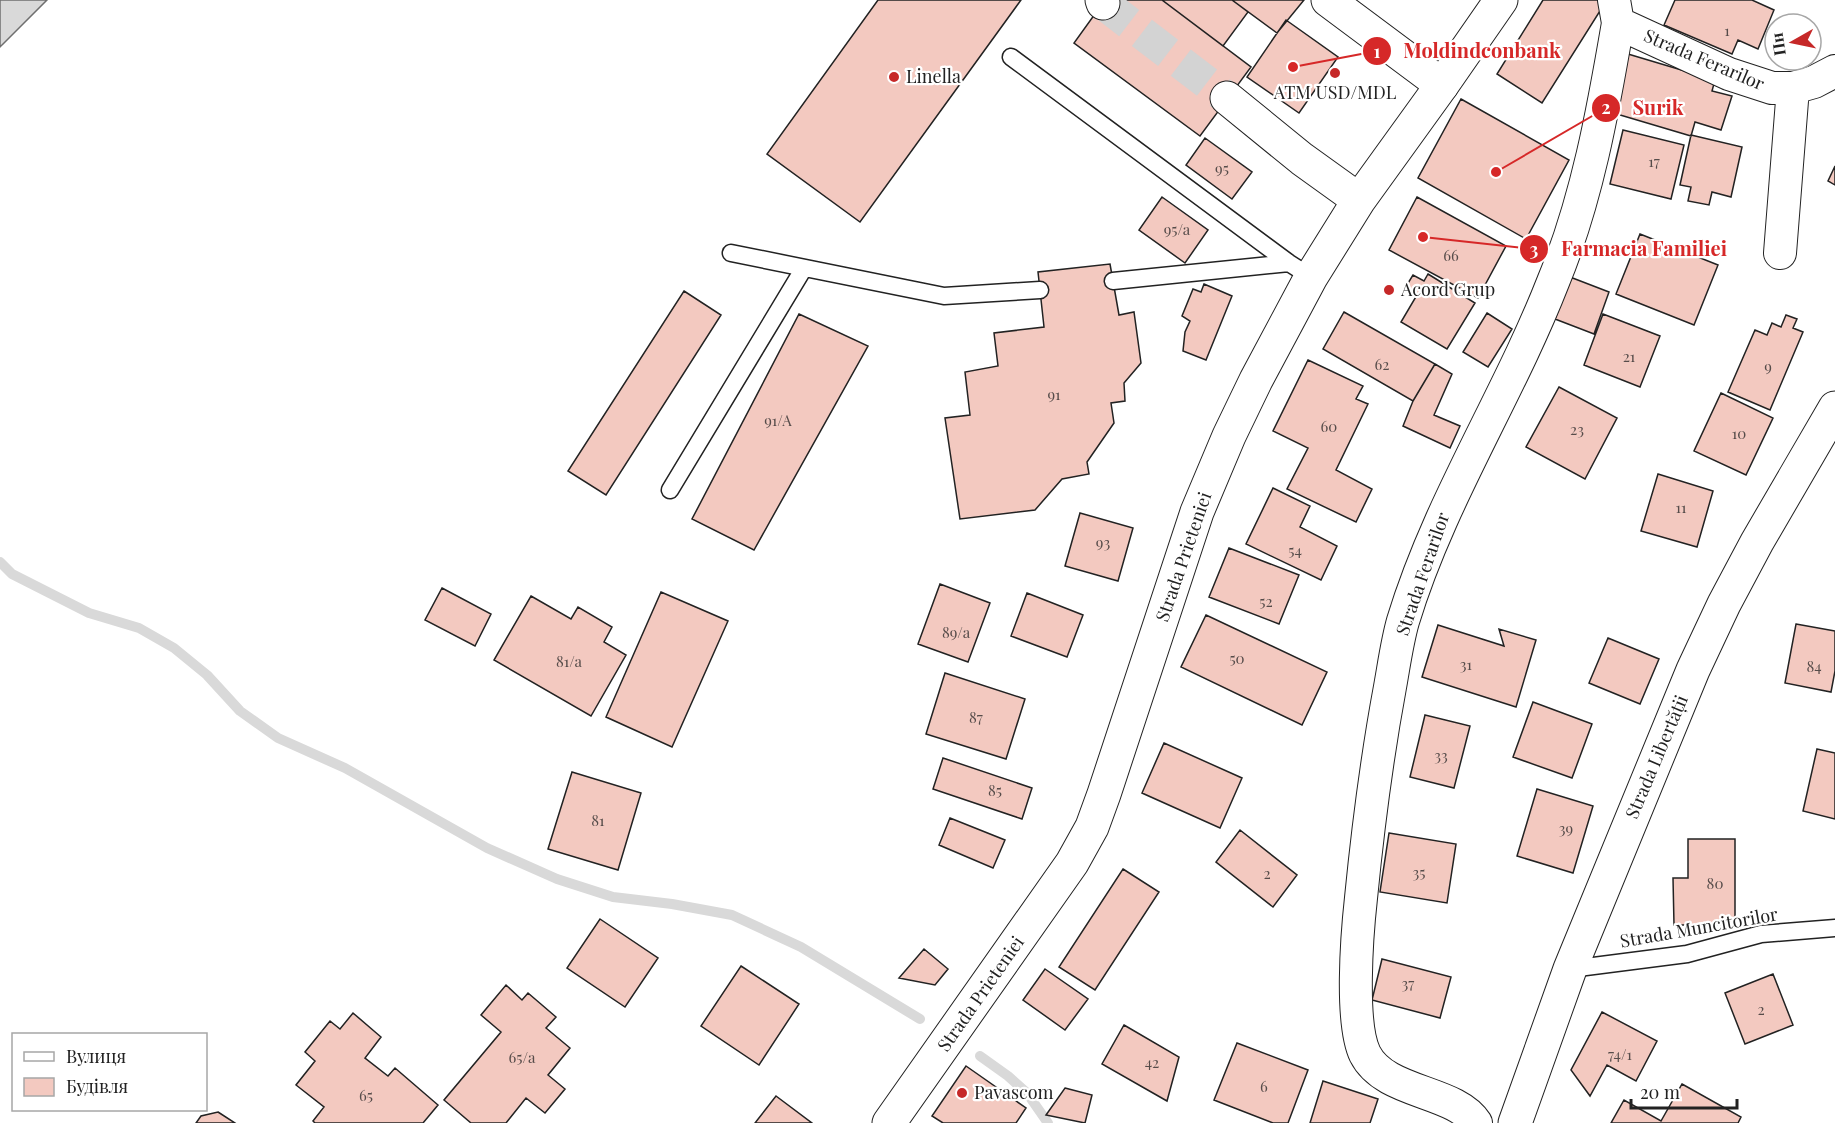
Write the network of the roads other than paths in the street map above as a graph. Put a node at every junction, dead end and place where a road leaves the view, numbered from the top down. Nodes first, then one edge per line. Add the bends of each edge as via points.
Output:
1 (1328, 0) edge
2 (1501, 0) edge
3 (1616, 12) edge
4 (1011, 57) dead end
5 (1835, 71) edge
6 (1442, 85) junction
7 (1793, 88) junction
8 (1227, 98) tunnel mouth
9 (1359, 200) junction
10 (731, 253) dead end
11 (1780, 253) dead end
12 (804, 268) junction
13 (1300, 270) junction
14 (1113, 281) dead end
15 (1040, 290) dead end
16 (1835, 408) edge
17 (670, 490) dead end
18 (1835, 928) edge
19 (1570, 969) junction
20 (889, 1123) edge
21 (1476, 1123) edge
22 (1515, 1123) edge

1 - 6 main road
2 - 6 main road, Strada Prieteniei
3 - 7 street, Strada Ferarilor via 1737,77 1772,88
3 - 21 street, Strada Ferarilor via 1582,200 1553,283 1444,511 1403,623 1367,835 1357,938 1359,1036 1366,1056 1376,1068 1411,1088 1456,1105
4 - 13 lane
5 - 7 street, Strada Ferarilor
6 - 9 main road, Strada Prieteniei
7 - 11 street
8 - 9 main road
9 - 13 main road, Strada Prieteniei
10 - 12 lane
12 - 15 lane via 944,296
12 - 17 lane
13 - 14 lane
13 - 20 main road, Strada Prieteniei via 1197,512 1092,827 1053,891
16 - 19 main road, Strada Libertății via 1724,604
18 - 19 lane, Strada Muncitorilor via 1761,934 1687,954
19 - 22 main road, Strada Libertății

